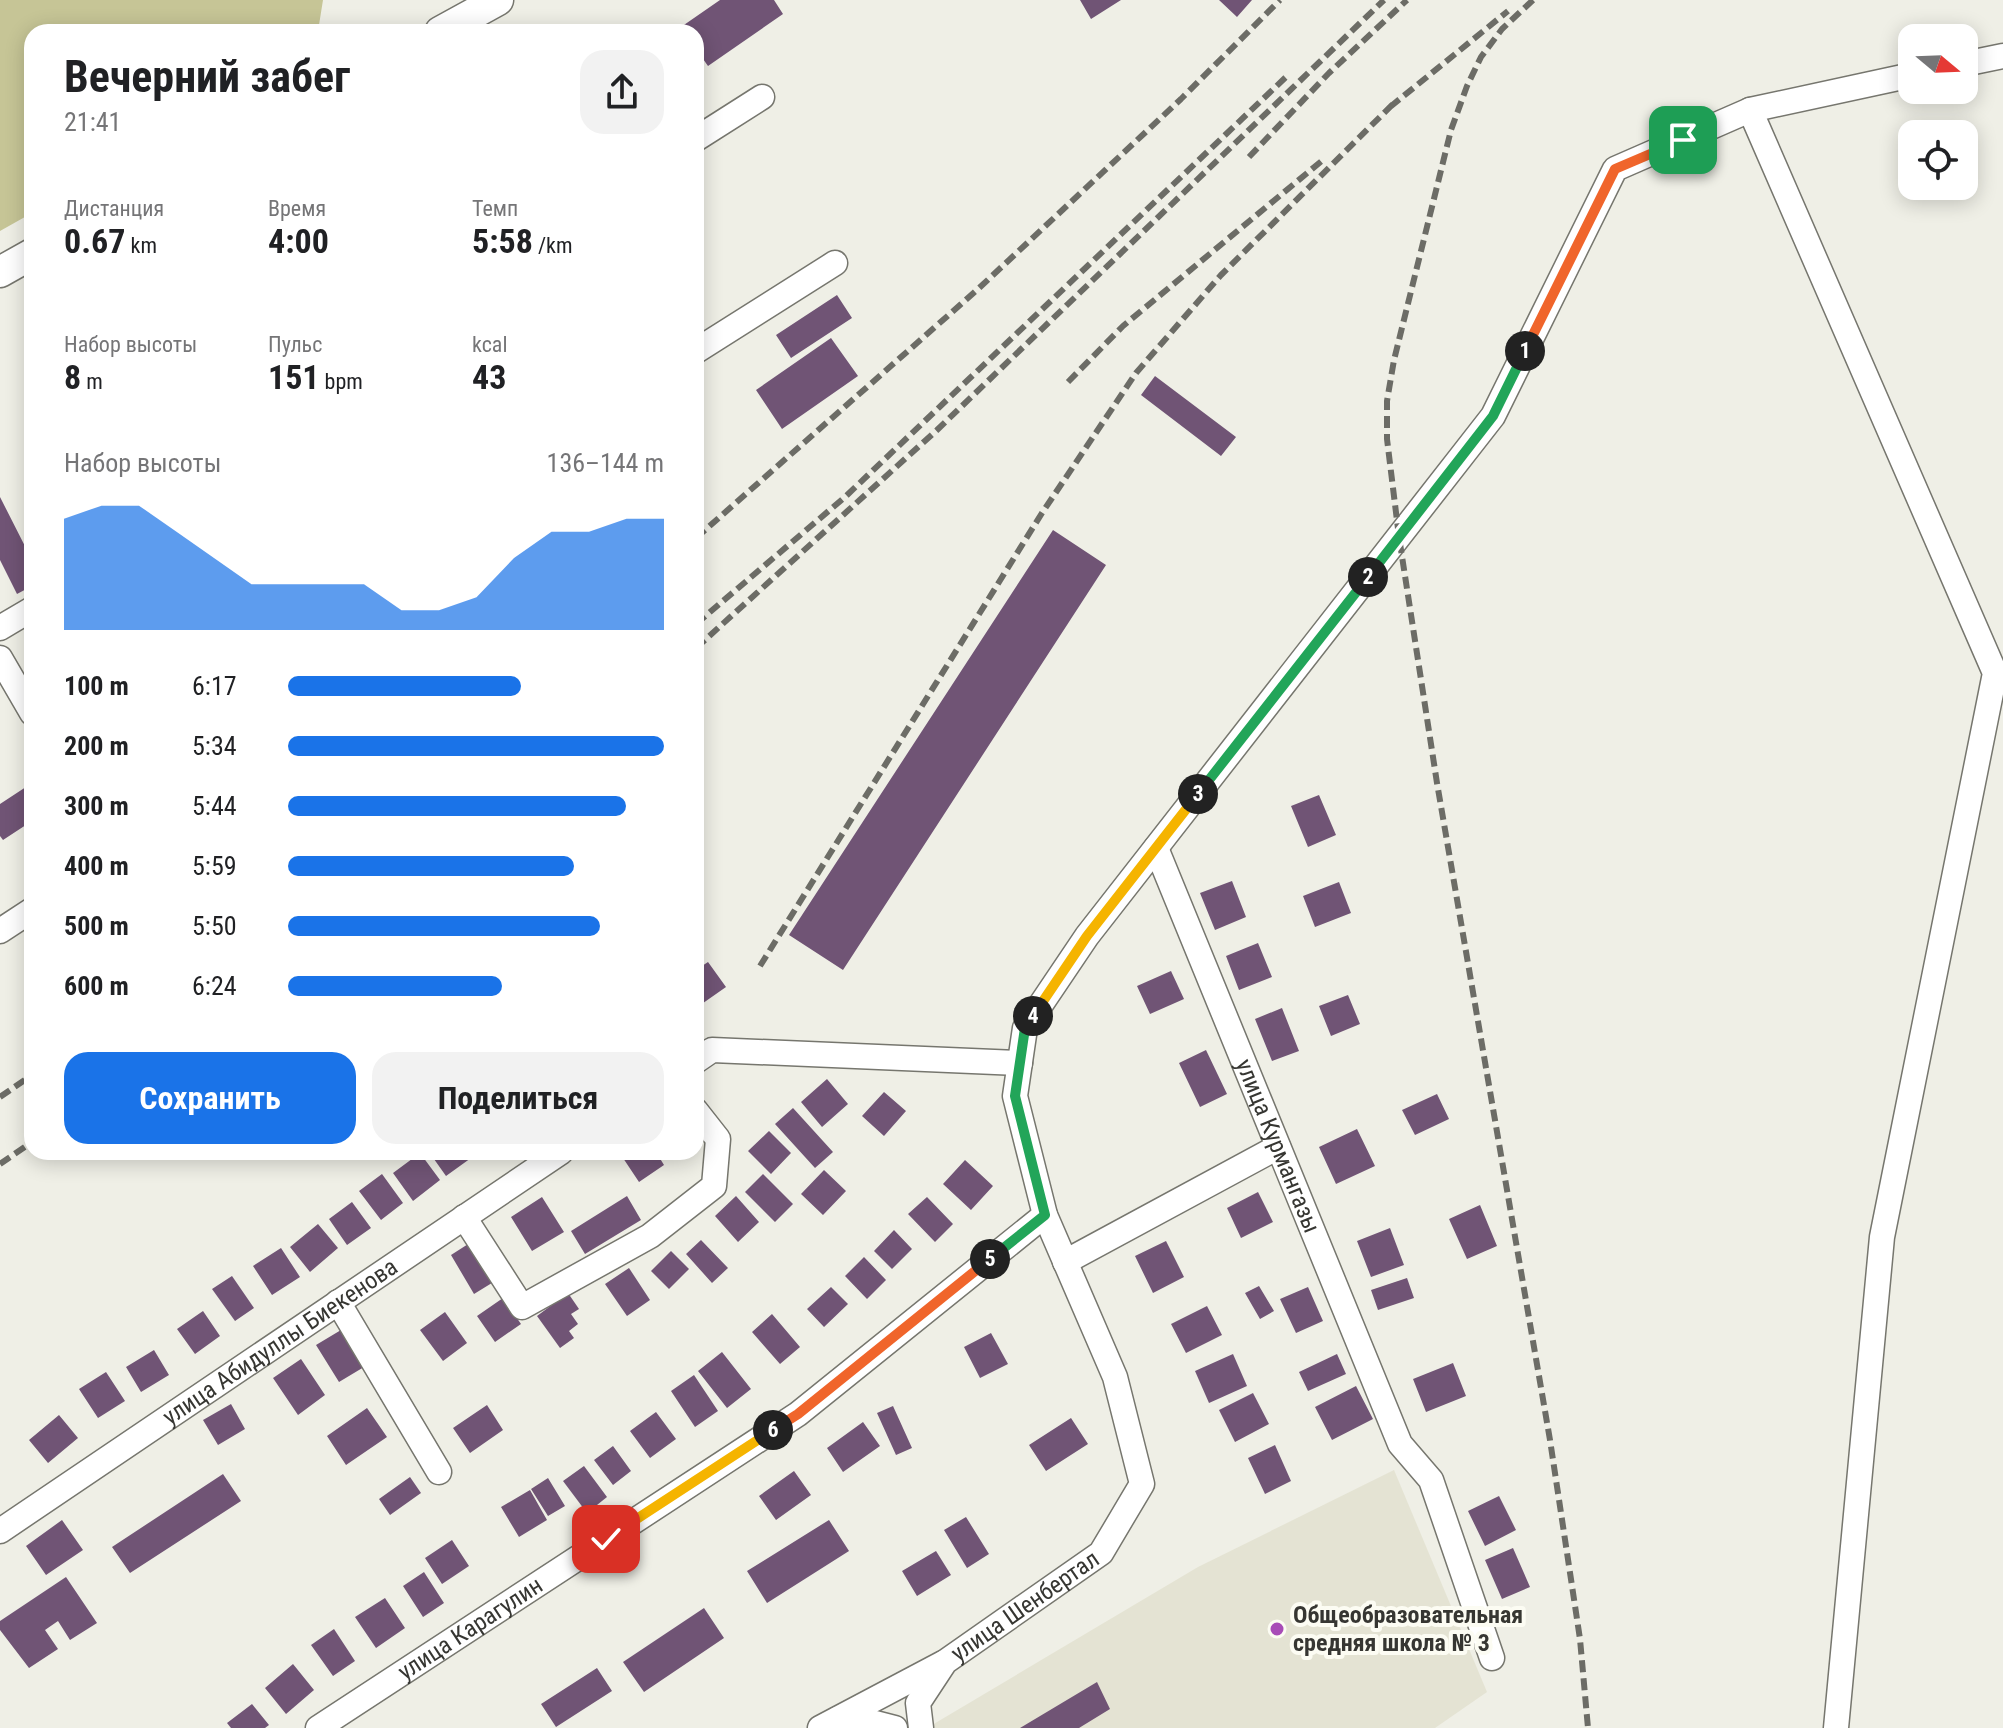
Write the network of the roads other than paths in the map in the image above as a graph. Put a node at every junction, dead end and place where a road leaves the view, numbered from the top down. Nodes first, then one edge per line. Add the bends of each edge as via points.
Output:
1 (498, 0) edge
2 (454, 24) edge
3 (2003, 56) edge
4 (1978, 61) edge
5 (1898, 78) edge
6 (762, 97) dead end
7 (1750, 110) junction
8 (704, 134) edge
9 (24, 258) edge
10 (835, 263) dead end
11 (0, 272) edge
12 (704, 346) edge
13 (24, 614) edge
14 (0, 628) edge
15 (3, 669) edge
16 (24, 701) edge
17 (1156, 848) junction
18 (24, 915) edge
19 (0, 931) edge
20 (704, 1056) edge
21 (1020, 1063) junction
22 (704, 1121) edge
23 (1278, 1147) junction
24 (549, 1160) edge
25 (1045, 1215) junction
26 (464, 1217) junction
27 (1065, 1262) junction
28 (338, 1302) junction
29 (439, 1472) dead end
30 (0, 1531) edge
31 (1492, 1658) dead end
32 (945, 1662) junction
33 (828, 1724) edge
34 (318, 1728) edge
35 (895, 1728) edge
36 (921, 1728) edge
37 (1836, 1728) edge

1 - 2 main road
3 - 4 street
5 - 7 street, улица Шенбертал
6 - 8 street
7 - 17 street, улица Шенбертал via 1615,169 1493,416
7 - 37 street via 1995,673 1882,1237
9 - 11 main road
10 - 12 street
13 - 14 street
15 - 16 street
17 - 21 street, улица Шенбертал via 1087,936 1025,1028
17 - 23 street, улица Курмангазы
18 - 19 street
20 - 21 street via 712,1050
21 - 25 street, улица Шенбертал via 1015,1096
22 - 26 street via 718,1139 714,1186 650,1236 522,1307
23 - 27 street
23 - 31 street, улица Курмангазы via 1400,1444 1431,1480
24 - 26 street, улица Абидуллы Биекенова
25 - 27 street, улица Шенбертал
25 - 34 street, улица Карагулин via 798,1414
26 - 28 street, улица Абидуллы Биекенова
27 - 32 street, улица Шенбертал via 1115,1377 1142,1484 1101,1553
28 - 29 street
28 - 30 street, улица Абидуллы Биекенова
32 - 33 street
32 - 36 street, улица Шенбертал via 918,1703
33 - 35 street via 864,1720

